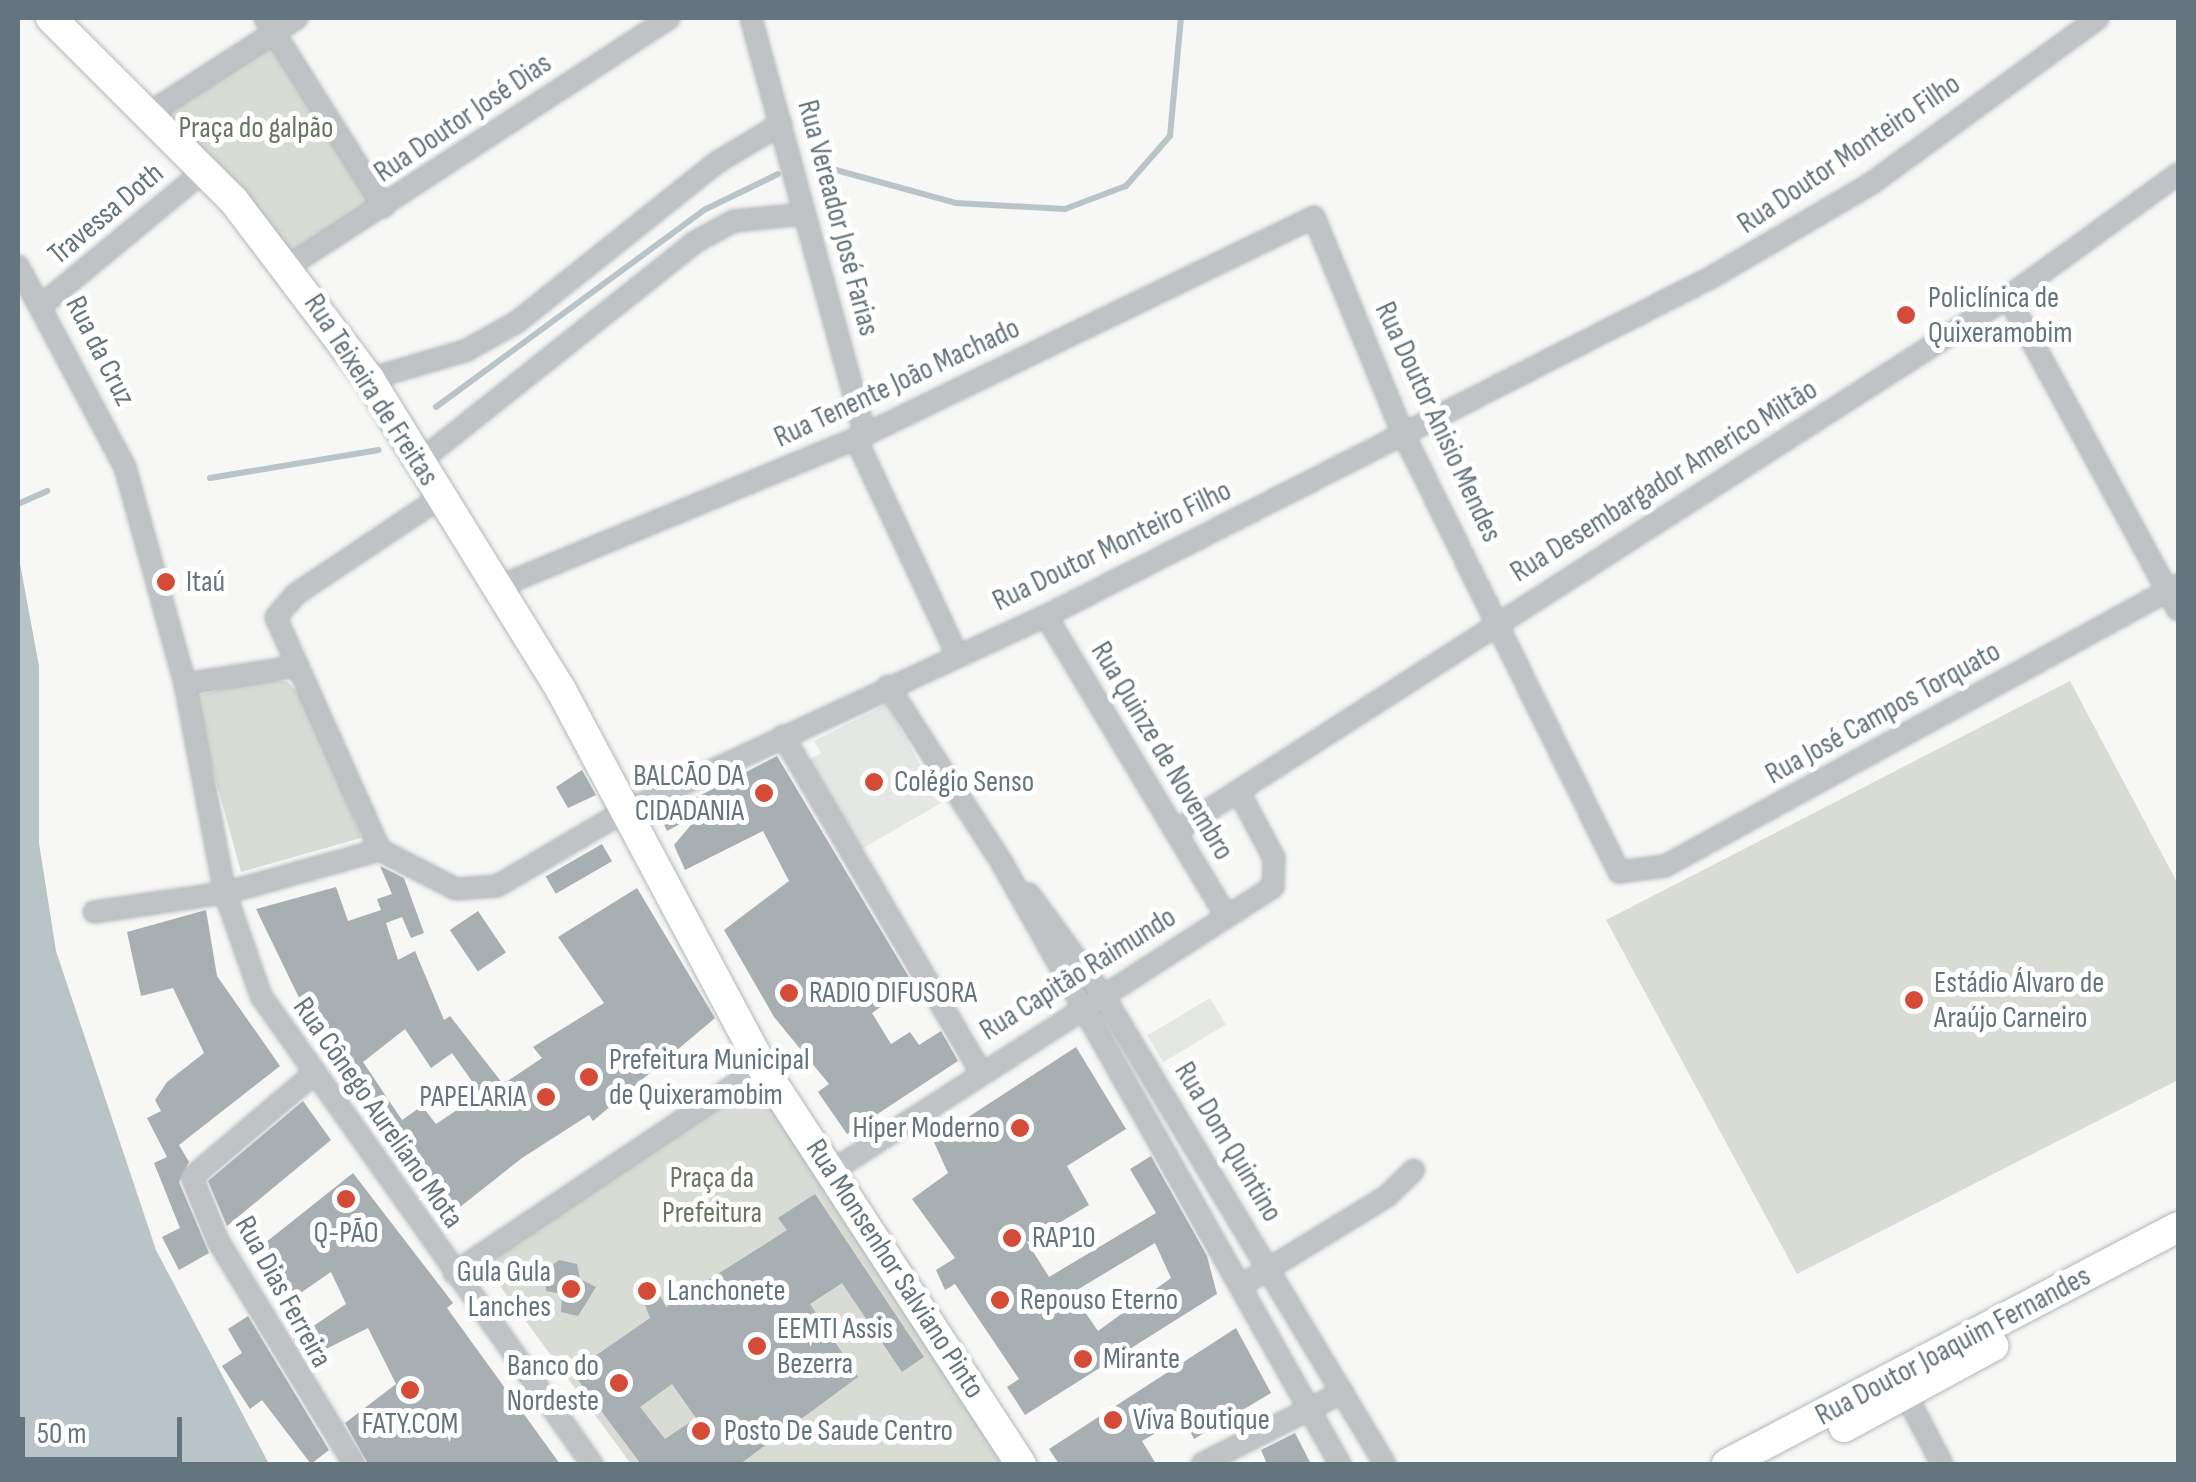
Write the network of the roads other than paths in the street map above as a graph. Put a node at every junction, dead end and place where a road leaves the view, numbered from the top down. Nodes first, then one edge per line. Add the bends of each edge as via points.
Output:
1 (51, 18) edge
2 (297, 18) edge
3 (669, 18) edge
4 (751, 18) edge
5 (2098, 18) edge
6 (270, 25) edge
7 (151, 112) junction
8 (781, 124) junction
9 (206, 170) junction
10 (2178, 174) edge
11 (384, 208) junction
12 (805, 214) junction
13 (1314, 217) joint
14 (18, 266) edge
15 (289, 266) junction
16 (2008, 297) junction
17 (43, 304) junction
18 (369, 379) junction
19 (1402, 429) junction
20 (860, 436) junction
21 (420, 461) junction
22 (124, 467) joint
23 (441, 497) junction
24 (498, 588) junction
25 (2173, 588) edge
26 (2178, 610) edge
27 (1046, 616) junction
28 (1498, 619) junction
29 (956, 652) junction
30 (292, 667) junction
31 (185, 684) junction
32 (888, 686) junction
33 (782, 736) junction
34 (1241, 796) junction
35 (623, 812) junction
36 (1176, 830) junction
37 (380, 850) junction
38 (1002, 863) junction
39 (1612, 868) joint
40 (225, 894) junction
41 (94, 912) dead end
42 (1226, 916) junction
43 (1103, 995) junction
44 (1080, 1009) junction
45 (762, 1067) junction
46 (980, 1071) junction
47 (310, 1077) junction
48 (1414, 1170) dead end
49 (832, 1171) junction
50 (2178, 1227) edge
51 (2178, 1247) edge
52 (1270, 1269) junction
53 (454, 1273) junction
54 (1242, 1284) junction
55 (1343, 1392) junction
56 (1906, 1395) junction
57 (1310, 1410) junction
58 (354, 1464) edge
59 (592, 1464) edge
60 (1021, 1464) edge
61 (1202, 1464) edge
62 (1340, 1464) edge
63 (1386, 1464) edge
64 (1727, 1464) edge
65 (1770, 1464) edge
66 (1942, 1464) edge

1 - 7 street, Rua Teixeira de Freitas
2 - 6 street
3 - 11 street, Rua Doutor José Dias
4 - 8 street, Rua Vereador José Farias
5 - 19 street, Rua Doutor Monteiro Filho via 1819,218
6 - 7 street
6 - 11 street
7 - 9 street, Rua Teixeira de Freitas
8 - 12 street, Rua Vereador José Farias
8 - 18 street via 716,164 517,322 465,352
9 - 15 street, Rua Teixeira de Freitas
9 - 17 street, Travessa Doth
10 - 16 street, Rua Desembargador Americo Miltão
11 - 15 street, Rua Doutor José Dias
12 - 20 street, Rua Vereador José Farias
12 - 21 street via 734,221 695,242
13 - 19 street, Rua Doutor Anisio Mendes
13 - 20 street, Rua Tenente João Machado
14 - 17 street, Rua da Cruz
15 - 18 street, Rua Teixeira de Freitas
16 - 25 street
16 - 28 street, Rua Desembargador Americo Miltão
17 - 22 street, Rua da Cruz
18 - 21 street, Rua Teixeira de Freitas
19 - 27 street, Rua Doutor Monteiro Filho
19 - 28 street, Rua Doutor Anisio Mendes
20 - 24 street, Rua Tenente João Machado
20 - 29 street, Rua Vereador José Farias
21 - 23 street, Rua Teixeira de Freitas
22 - 31 street, Rua Cônego Aureliano Mota
23 - 24 street, Rua Teixeira de Freitas
23 - 30 street via 280,608
24 - 35 street, Rua Teixeira de Freitas
25 - 26 street
25 - 39 street, Rua José Campos Torquato via 1666,866 1635,875
27 - 29 street, Rua Doutor Monteiro Filho
27 - 36 street, Rua Quinze de Novembro
28 - 34 street, Rua Desembargador Americo Miltão
28 - 39 street, Rua Doutor Anisio Mendes
29 - 32 street, Rua Doutor Monteiro Filho
30 - 31 street
30 - 37 street
31 - 40 street, Rua Cônego Aureliano Mota
32 - 33 street, Rua Doutor Monteiro Filho
32 - 38 street, Rua Dom Quintino
33 - 35 street, Rua Doutor Monteiro Filho
33 - 46 street
34 - 36 street, Rua Desembargador Americo Miltão
34 - 42 street, Rua Capitão Raimundo via 1278,877
35 - 37 street, Rua Doutor Monteiro Filho via 488,890 456,889
35 - 45 street, Rua Monsenhor Salviano Pinto
36 - 42 street, Rua Quinze de Novembro
37 - 40 street
38 - 43 street, Rua Dom Quintino
38 - 44 street, Rua Dom Quintino
40 - 41 street
40 - 47 street, Rua Cônego Aureliano Mota via 260,996
42 - 43 street, Rua Capitão Raimundo
43 - 44 street, Rua Capitão Raimundo
43 - 52 street, Rua Dom Quintino
44 - 46 street, Rua Capitão Raimundo
44 - 54 street, Rua Dom Quintino
45 - 49 street, Rua Monsenhor Salviano Pinto
45 - 53 street
46 - 49 street, Rua Capitão Raimundo
47 - 53 street, Rua Cônego Aureliano Mota
47 - 58 street, Rua Dias Ferreira via 218,1147 192,1177 201,1206
48 - 52 street
49 - 60 street, Rua Monsenhor Salviano Pinto
50 - 64 street, Rua Doutor Joaquim Fernandes
51 - 56 street, Rua Doutor Joaquim Fernandes
52 - 54 street
52 - 55 street, Rua Dom Quintino
53 - 59 street, Rua Cônego Aureliano Mota
54 - 57 street, Rua Dom Quintino
55 - 57 street
55 - 63 street, Rua Dom Quintino
56 - 65 street, Rua Doutor Joaquim Fernandes
56 - 66 street
57 - 61 street
57 - 62 street, Rua Dom Quintino

